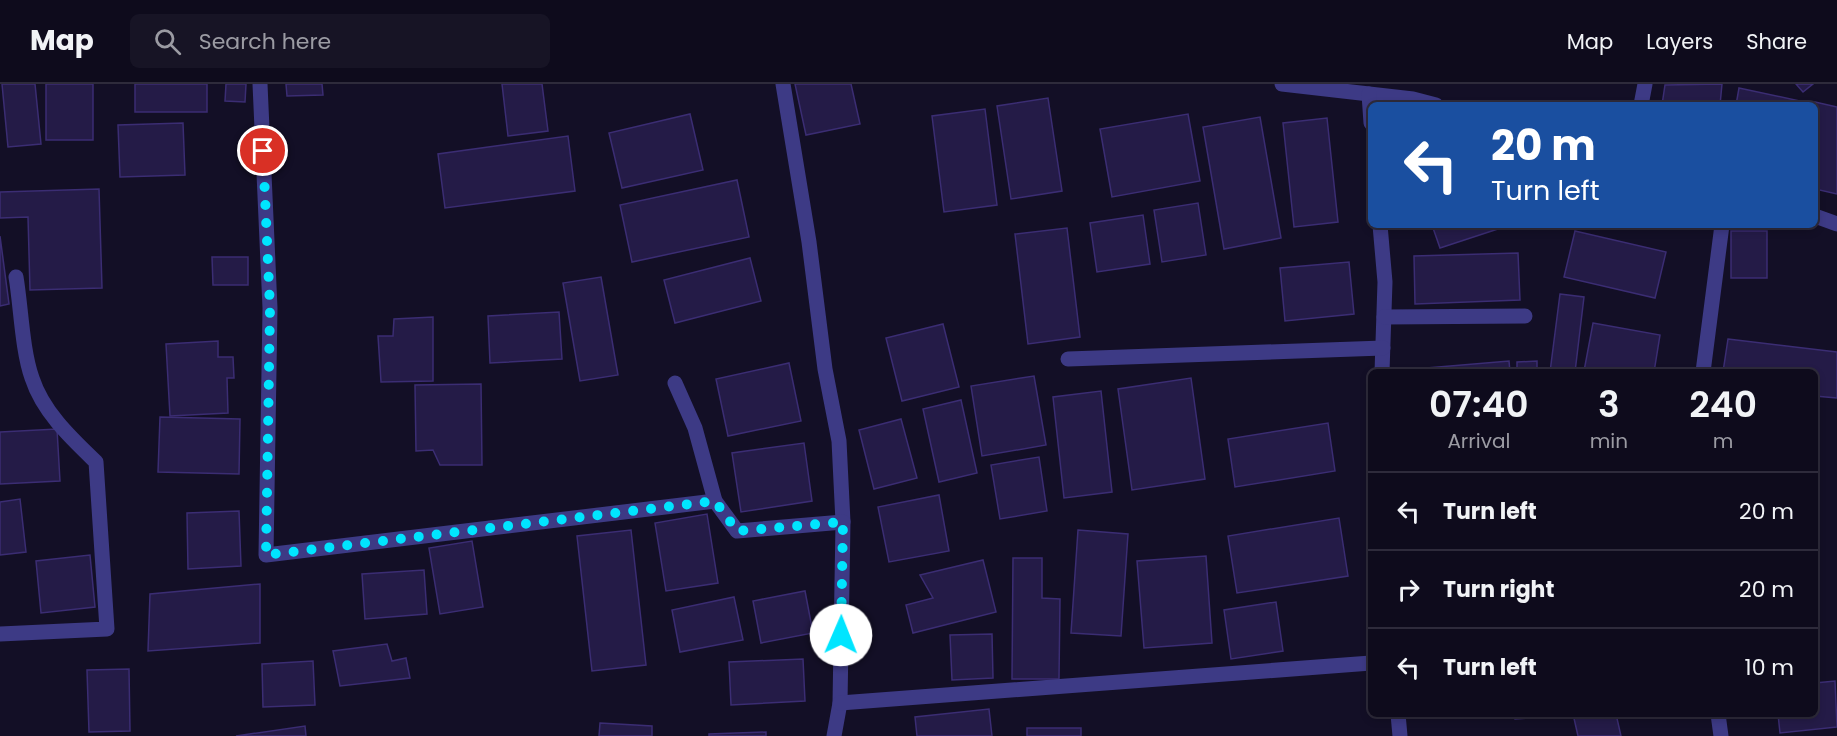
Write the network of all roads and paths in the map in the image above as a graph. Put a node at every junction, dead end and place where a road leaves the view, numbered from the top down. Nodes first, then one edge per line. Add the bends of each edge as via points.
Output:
1 (260, 84) edge
2 (783, 84) edge
3 (1282, 84) edge
4 (1645, 84) edge
5 (1413, 92) edge
6 (1369, 94) junction
7 (1370, 102) edge
8 (1431, 102) edge
9 (1642, 102) edge
10 (1818, 217) edge
11 (1837, 224) edge
12 (1380, 228) edge
13 (1722, 228) edge
14 (16, 276) dead end
15 (1525, 316) dead end
16 (1384, 317) junction
17 (1383, 348) junction
18 (1068, 359) dead end
19 (1382, 369) edge
20 (1702, 369) edge
21 (675, 383) dead end
22 (715, 501) junction
23 (843, 522) junction
24 (0, 634) edge
25 (1368, 663) edge
26 (840, 703) junction
27 (1398, 717) edge
28 (1718, 717) edge
29 (834, 736) edge
30 (1400, 736) edge
31 (1721, 736) edge

1 - 22 street via 270,308 266,555
2 - 23 street via 839,441
3 - 6 street
4 - 9 street
5 - 6 street
5 - 8 street
6 - 7 street
10 - 11 street
12 - 16 street
13 - 20 street
14 - 24 street via 31,377 70,438 96,462 107,629
15 - 16 street
16 - 17 street
17 - 18 street
17 - 19 street
21 - 22 street via 695,428
22 - 23 street via 737,531
23 - 26 street
25 - 26 street
26 - 29 street
27 - 30 street
28 - 31 street

